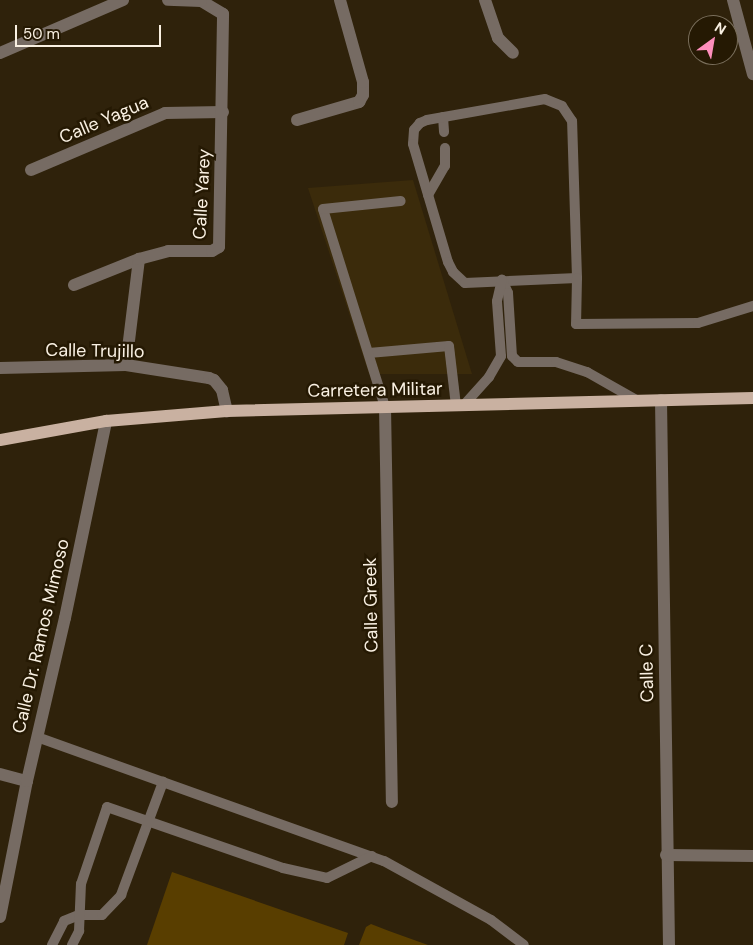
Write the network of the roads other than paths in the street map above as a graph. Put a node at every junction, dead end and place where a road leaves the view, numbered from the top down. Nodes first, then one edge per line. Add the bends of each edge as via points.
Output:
1 (123, 0) edge
2 (168, 0) edge
3 (340, 0) edge
4 (485, 0) edge
5 (733, 0) edge
6 (0, 53) edge
7 (513, 53) dead end
8 (753, 74) edge
9 (223, 112) junction
10 (443, 117) junction
11 (297, 120) dead end
12 (444, 132) dead end
13 (445, 148) dead end
14 (31, 170) dead end
15 (428, 195) junction
16 (401, 201) dead end
17 (139, 259) junction
18 (577, 278) junction
19 (502, 280) junction
20 (74, 285) dead end
21 (753, 306) edge
22 (369, 353) junction
23 (126, 365) junction
24 (0, 368) edge
25 (753, 398) edge
26 (661, 400) junction
27 (638, 401) junction
28 (459, 406) junction
29 (385, 407) junction
30 (227, 411) junction
31 (106, 421) junction
32 (0, 440) edge
33 (37, 737) junction
34 (0, 774) edge
35 (27, 781) junction
36 (163, 782) junction
37 (392, 802) dead end
38 (150, 822) junction
39 (666, 855) junction
40 (372, 856) junction
41 (753, 856) edge
42 (3, 885) edge
43 (79, 915) junction
44 (0, 917) edge
45 (52, 945) edge
46 (72, 945) edge
47 (524, 945) edge
48 (669, 945) edge

1 - 6 street
2 - 9 street, Calle Yarey via 201,1 223,14
3 - 11 street via 363,82 363,95 359,102
4 - 7 street via 498,38
5 - 8 street
9 - 14 street, Calle Yagua via 165,113
9 - 17 street, Calle Yarey via 219,247 212,251 168,252
10 - 12 lane
10 - 15 lane via 420,123 412,138
10 - 18 lane via 544,99 562,106 569,113 572,121
13 - 15 lane via 445,166
15 - 19 lane via 452,272 465,283
16 - 22 lane via 323,209
17 - 20 street
17 - 23 street
18 - 19 lane
18 - 21 lane via 576,324 698,323
19 - 27 lane via 508,293 512,356 518,362 556,362 586,372
19 - 28 lane via 497,301 501,356 489,377
22 - 28 lane via 449,346
22 - 29 lane
23 - 24 street, Calle Trujillo
23 - 30 street, Calle Trujillo via 214,380 222,390
25 - 26 main road, Carretera Militar
26 - 27 main road, Carretera Militar
26 - 39 street, Calle C
27 - 28 main road, Carretera Militar
28 - 29 main road, Carretera Militar
29 - 30 main road, Carretera Militar
29 - 37 street, Calle Greek
30 - 31 main road, Carretera Militar
31 - 32 main road, Carretera Militar
31 - 33 street, Calle Dr. Ramos Mimoso
33 - 35 street, Calle Dr. Ramos Mimoso
33 - 36 lane
34 - 35 street
35 - 42 street, Calle Dr. Ramos Mimoso
36 - 38 lane
36 - 40 lane
38 - 40 lane via 283,868 327,878
38 - 43 lane via 122,895 102,915
38 - 43 lane via 107,807 81,884
39 - 41 street
39 - 48 street, Calle C
40 - 47 lane via 491,920
42 - 44 street, Calle Dr. Ramos Mimoso
43 - 45 lane via 64,921
43 - 46 lane via 80,931

